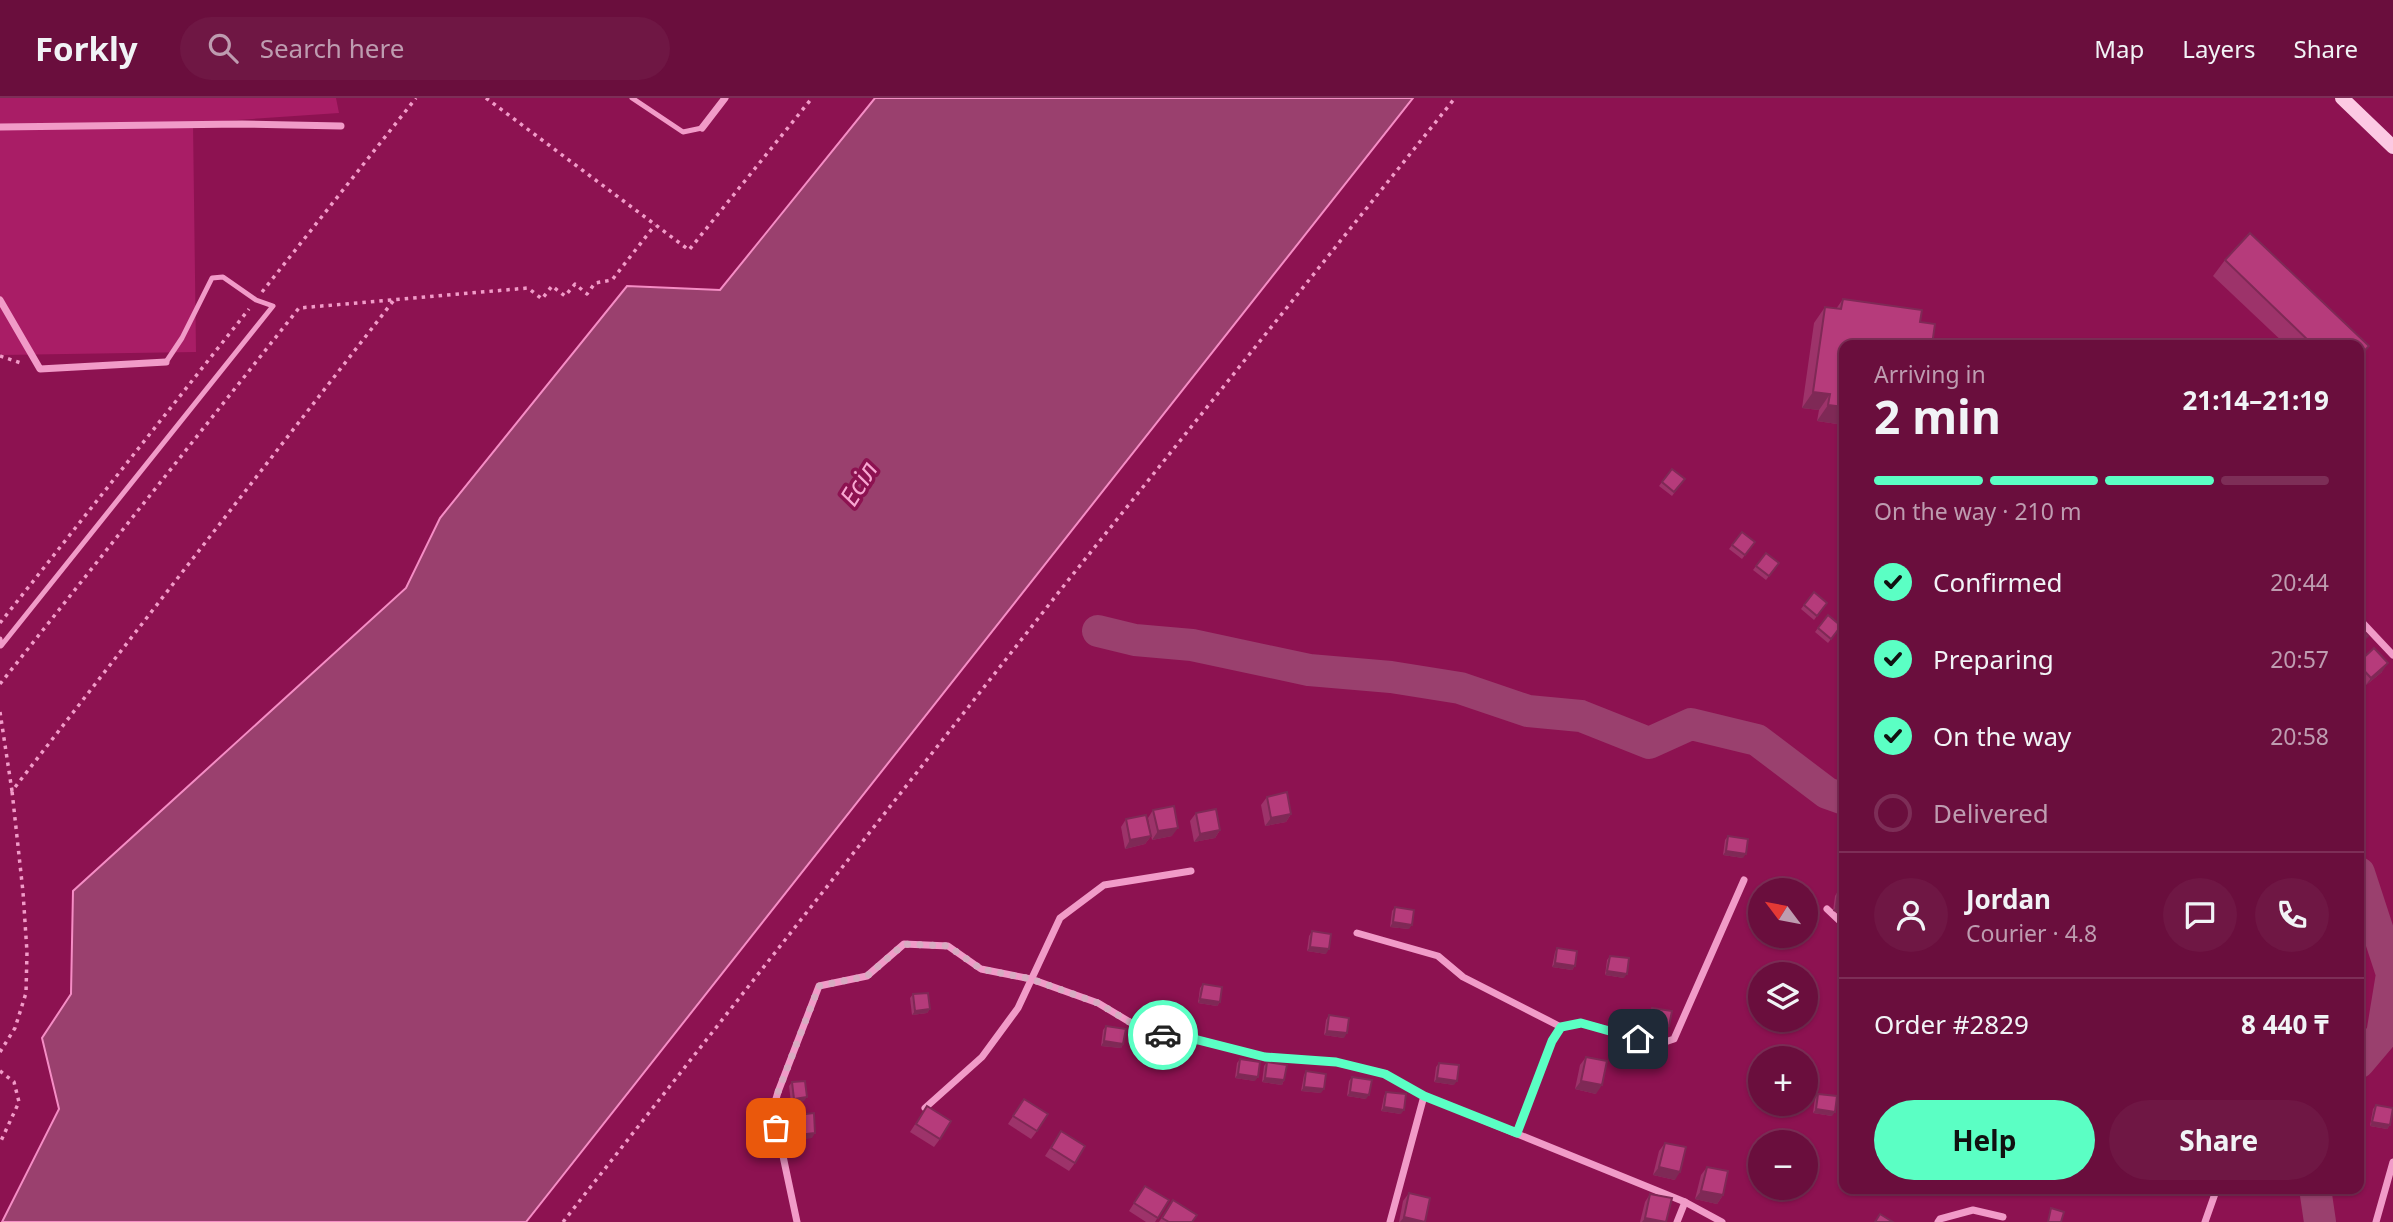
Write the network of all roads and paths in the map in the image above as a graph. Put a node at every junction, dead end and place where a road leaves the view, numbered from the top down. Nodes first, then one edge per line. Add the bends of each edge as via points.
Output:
1 (416, 98) edge
2 (486, 98) edge
3 (632, 98) edge
4 (725, 98) edge
5 (812, 98) edge
6 (1455, 98) edge
7 (2342, 98) edge
8 (341, 125) dead end
9 (0, 128) edge
10 (702, 128) joint
11 (2393, 147) edge
12 (655, 225) junction
13 (0, 300) edge
14 (256, 300) junction
15 (394, 300) junction
16 (166, 362) joint
17 (0, 623) edge
18 (2364, 624) edge
19 (0, 639) edge
20 (2393, 655) edge
21 (0, 684) edge
22 (0, 712) edge
23 (12, 791) junction
24 (1191, 871) dead end
25 (1744, 880) dead end
26 (1827, 909) dead end
27 (1839, 920) edge
28 (1357, 933) dead end
29 (1031, 979) junction
30 (1561, 1027) junction
31 (0, 1052) edge
32 (0, 1070) edge
33 (1424, 1096) junction
34 (925, 1108) edge
35 (1517, 1133) junction
36 (0, 1143) edge
37 (2393, 1162) edge
38 (2215, 1194) edge
39 (1685, 1202) junction
40 (2003, 1217) dead end
41 (563, 1222) edge
42 (797, 1222) edge
43 (1390, 1222) edge
44 (1677, 1222) edge
45 (1721, 1222) edge
46 (1938, 1222) edge
47 (2205, 1222) edge
48 (2376, 1222) edge

1 - 14 path
2 - 12 path
3 - 10 lane via 683,132
4 - 10 street
5 - 12 path via 689,250
6 - 41 path
7 - 11 main road
8 - 9 street
12 - 15 path via 612,280 595,283 587,294 575,285 565,296 552,286 542,299 528,288
13 - 16 street via 40,369
14 - 16 lane via 223,277 212,278
14 - 17 path
14 - 19 lane via 274,306 1,646
15 - 21 path via 299,308
15 - 23 path
18 - 20 street
22 - 23 path
23 - 31 path via 23,892 26,993 15,1028
24 - 29 street via 1104,885 1060,919
25 - 30 street via 1674,1040 1659,1044 1581,1023
26 - 27 street
28 - 30 street via 1438,956 1463,977
29 - 33 street via 1098,1003 1148,1033 1265,1057 1336,1062 1385,1074
29 - 34 street via 1018,1008 982,1057
29 - 42 street via 981,969 948,946 904,944 867,976 819,986 773,1109
30 - 35 street
32 - 36 path via 14,1082 19,1102
33 - 35 street
33 - 43 street
35 - 39 street
37 - 48 street
38 - 47 street
39 - 44 street
39 - 45 street
40 - 46 street via 1973,1210

